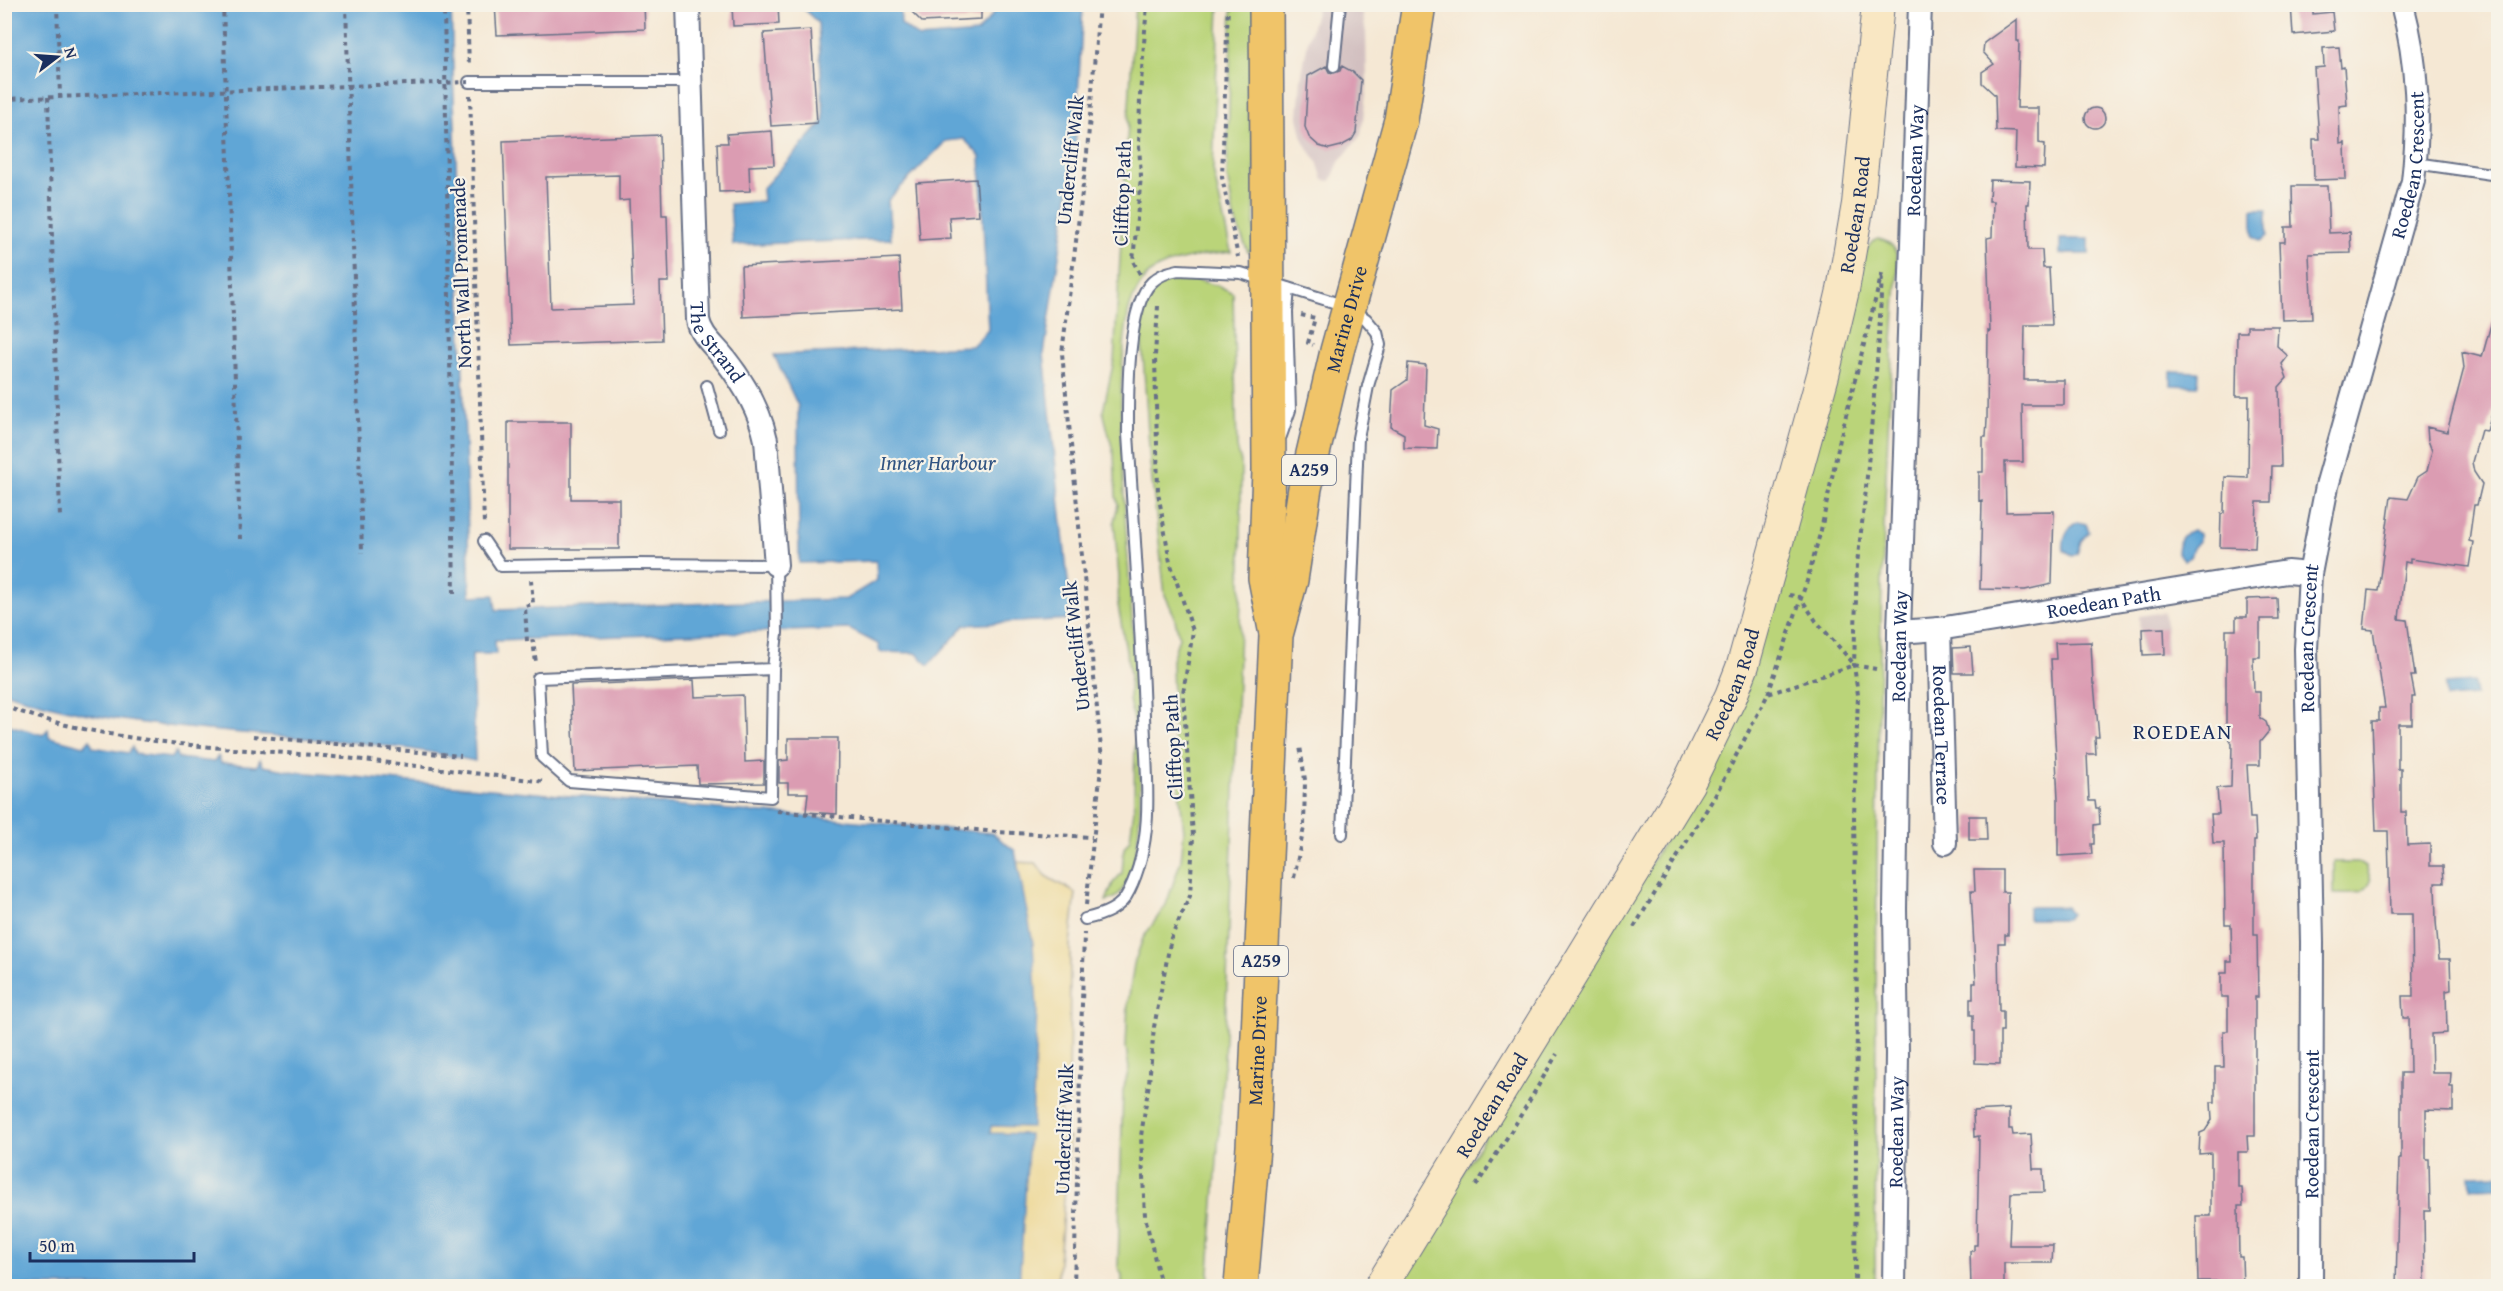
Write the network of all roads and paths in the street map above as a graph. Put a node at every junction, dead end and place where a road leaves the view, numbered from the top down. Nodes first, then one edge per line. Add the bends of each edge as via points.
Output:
1 (57, 4) edge
2 (223, 4) edge
3 (346, 4) edge
4 (444, 4) edge
5 (467, 4) edge
6 (688, 4) edge
7 (1099, 4) edge
8 (1147, 4) edge
9 (1228, 4) edge
10 (1266, 4) edge
11 (1340, 4) edge
12 (1419, 4) edge
13 (1878, 4) edge
14 (1920, 4) edge
15 (2402, 4) edge
16 (1334, 66) dead end
17 (470, 82) junction
18 (690, 82) junction
19 (348, 86) junction
20 (225, 92) junction
21 (60, 96) junction
22 (48, 97) junction
23 (4, 99) edge
24 (2415, 163) junction
25 (2499, 174) edge
26 (1155, 280) junction
27 (1266, 281) junction
28 (1349, 307) junction
29 (707, 386) dead end
30 (719, 430) dead end
31 (60, 518) dead end
32 (240, 539) dead end
33 (484, 541) joint
34 (362, 553) dead end
35 (530, 564) junction
36 (776, 573) junction
37 (2310, 574) junction
38 (1765, 590) junction
39 (454, 592) dead end
40 (1800, 597) junction
41 (1938, 629) junction
42 (1899, 632) junction
43 (1276, 635) junction
44 (1854, 665) junction
45 (773, 669) junction
46 (1898, 672) junction
47 (538, 678) junction
48 (1768, 694) junction
49 (4, 706) edge
50 (253, 736) dead end
51 (1299, 738) dead end
52 (461, 756) dead end
53 (555, 783) dead end
54 (774, 811) dead end
55 (1342, 834) dead end
56 (1092, 837) junction
57 (1945, 843) dead end
58 (1293, 885) dead end
59 (1085, 918) junction
60 (1630, 933) dead end
61 (1557, 1053) dead end
62 (1472, 1192) dead end
63 (1074, 1287) edge
64 (1161, 1287) edge
65 (1241, 1287) edge
66 (1381, 1287) edge
67 (1855, 1287) edge
68 (1894, 1287) edge
69 (2311, 1287) edge

1 - 21 path
2 - 20 path
3 - 19 path
4 - 39 path
5 - 17 path, North Wall Promenade
6 - 18 street, The Strand
7 - 56 path, Undercliff Walk via 1087,153 1062,353 1102,759
8 - 26 path, Clifftop Path via 1140,96 1141,176 1133,261 1145,278 1149,274
9 - 27 path via 1222,177
10 - 27 main road, Marine Drive / A259
11 - 16 lane
12 - 28 main road, Marine Drive / A259 via 1401,120
13 - 38 main road, Roedean Road via 1858,204 1843,290
14 - 42 street, Roedean Way
15 - 24 street, Roedean Crescent via 2416,73
17 - 18 lane
17 - 19 path, bridge
17 - 33 path, North Wall Promenade
18 - 36 street, The Strand via 698,320 703,335 733,370 763,424
19 - 20 path
19 - 34 path
20 - 21 path
20 - 32 path
21 - 22 path
22 - 23 path
22 - 31 path
24 - 25 lane
24 - 37 street, Roedean Crescent via 2327,486
26 - 27 lane via 1178,270
26 - 59 lane via 1144,295 1132,340 1128,401 1141,636 1146,829 1141,857 1125,898 1107,912
26 - 64 path, Clifftop Path via 1158,492 1170,562 1193,631 1183,693 1193,836 1190,896 1171,938 1154,1027 1142,1136 1145,1216
27 - 28 lane
27 - 43 main road, Marine Drive / A259 via 1269,471 1265,578
28 - 43 main road, Marine Drive / A259 via 1305,488 1291,580
28 - 55 lane via 1377,332 1380,345 1358,438
29 - 30 lane
33 - 35 lane via 501,566
35 - 36 lane
35 - 47 path via 532,604 525,606 527,642 533,641
36 - 45 lane, The Strand
37 - 41 street, Roedean Path via 2287,572
37 - 69 street, Roedean Crescent via 2306,678 2312,942
38 - 40 path
38 - 66 main road, Roedean Road via 1731,696 1688,784
40 - 44 path
40 - 44 path via 1821,530 1882,273 1857,564
40 - 48 path
41 - 42 street, Roedean Path
41 - 57 street, Roedean Terrace
42 - 46 street, Roedean Way
43 - 65 main road, Marine Drive / A259 via 1253,1147
44 - 46 path
44 - 48 path
44 - 67 path via 1858,695 1854,816
45 - 47 lane
45 - 47 lane, The Strand via 771,797 569,781 542,757
46 - 68 street, Roedean Way
48 - 60 path via 1714,796
49 - 53 path via 87,730 150,740
50 - 52 path
51 - 58 path via 1305,780 1304,827
54 - 56 path
56 - 59 path, Undercliff Walk
59 - 63 path, Undercliff Walk
61 - 62 path

